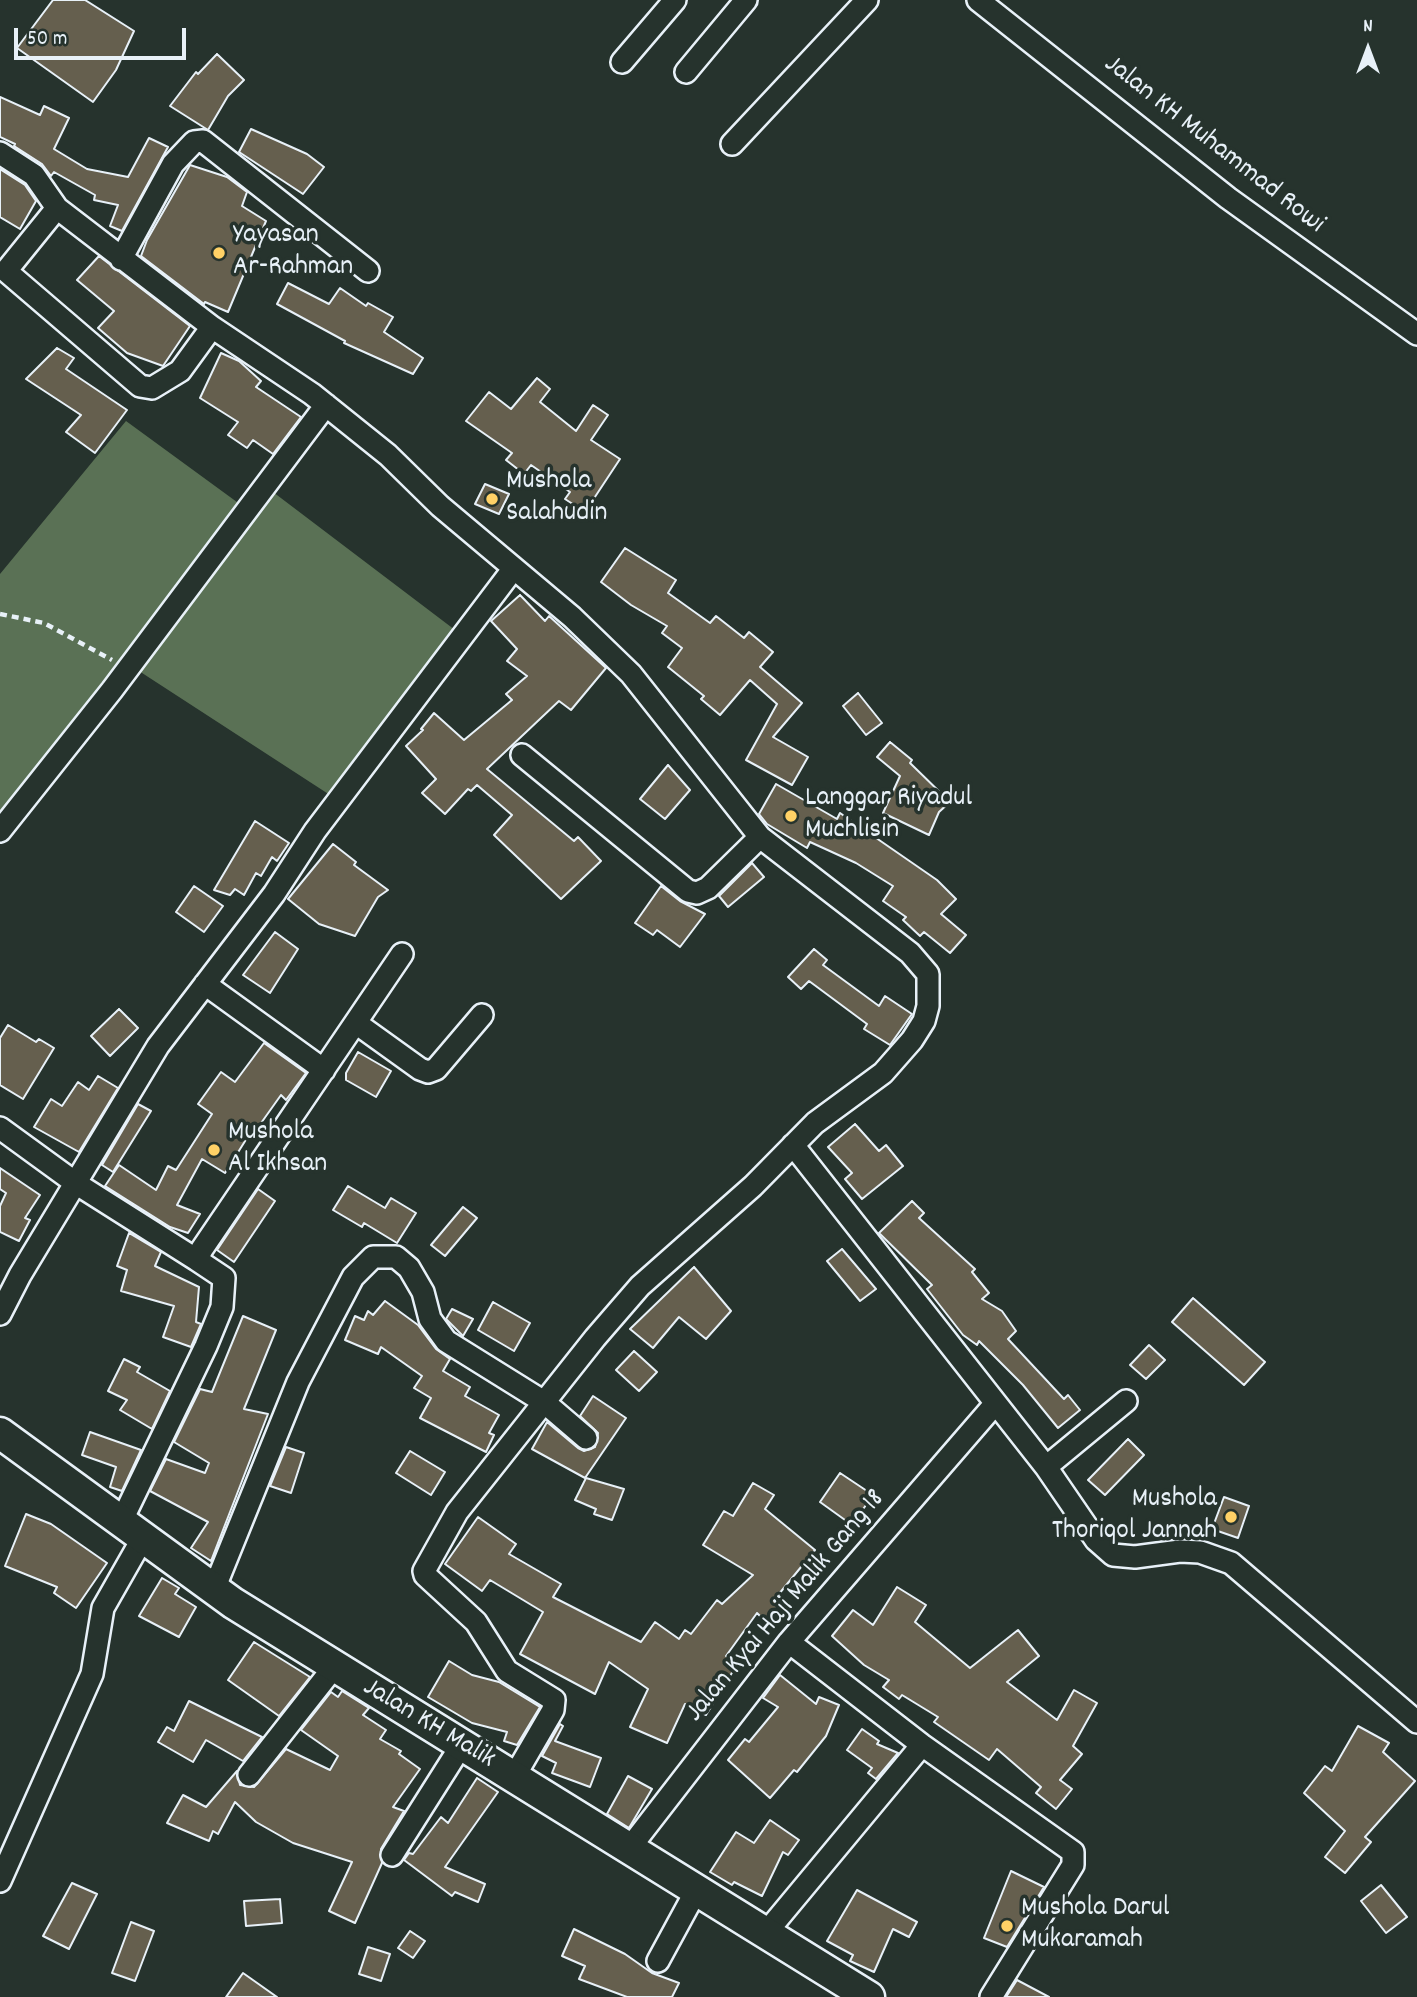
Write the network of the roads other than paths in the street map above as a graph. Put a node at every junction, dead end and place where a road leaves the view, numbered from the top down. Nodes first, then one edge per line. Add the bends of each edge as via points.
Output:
1 (675, 0) edge
2 (746, 0) edge
3 (867, 0) edge
4 (978, 0) edge
5 (622, 62) dead end
6 (687, 72) dead end
7 (732, 144) dead end
8 (0, 153) edge
9 (57, 208) junction
10 (121, 259) junction
11 (368, 271) dead end
12 (3, 275) edge
13 (212, 327) junction
14 (1417, 334) edge
15 (326, 405) junction
16 (513, 568) junction
17 (522, 755) dead end
18 (0, 831) edge
19 (760, 837) junction
20 (402, 954) dead end
21 (205, 984) junction
22 (482, 1016) dead end
23 (356, 1023) junction
24 (324, 1070) junction
25 (0, 1128) edge
26 (793, 1145) junction
27 (76, 1184) junction
28 (197, 1260) junction
29 (0, 1314) edge
30 (1126, 1401) dead end
31 (544, 1402) junction
32 (995, 1404) junction
33 (0, 1433) edge
34 (586, 1438) dead end
35 (1046, 1467) junction
36 (133, 1528) junction
37 (214, 1589) junction
38 (789, 1642) junction
39 (334, 1667) junction
40 (1417, 1723) edge
41 (922, 1745) junction
42 (461, 1746) junction
43 (249, 1775) dead end
44 (514, 1777) junction
45 (628, 1850) junction
46 (392, 1855) dead end
47 (0, 1881) edge
48 (696, 1891) junction
49 (765, 1934) junction
50 (658, 1961) dead end
51 (869, 1997) edge
52 (991, 1997) edge

1 - 5 street
2 - 6 street
3 - 7 street
4 - 14 street, Jalan KH Muhammad Rowi via 1228,198
8 - 9 street via 34,175
9 - 10 street
9 - 12 street
10 - 11 street via 173,164 194,142 204,141
10 - 13 street
12 - 13 street via 140,386 152,388 180,372
13 - 15 street
15 - 16 street
15 - 18 street
16 - 19 street via 631,674
16 - 21 street
17 - 19 street via 688,891 708,888
19 - 26 street via 910,953 928,974 930,990 924,1021 883,1073
20 - 23 street
21 - 24 street
21 - 27 street via 158,1046
22 - 23 street via 436,1069 428,1072
23 - 24 street
24 - 28 street
25 - 27 street
26 - 31 street via 640,1286
26 - 32 street
27 - 28 street
27 - 29 street
28 - 36 street via 224,1278 222,1307
30 - 35 street
31 - 34 street
31 - 37 street via 446,1341 430,1319 423,1292 409,1268 396,1257 373,1256 353,1277 298,1382
31 - 44 street via 457,1512 423,1573 476,1622 507,1671 554,1700 554,1710
32 - 35 street
32 - 38 street, Jalan Kyai Haji Malik Gang 18
33 - 36 street, Jalan KH Malik
35 - 40 street via 1096,1540 1113,1555 1200,1552 1231,1563
36 - 37 street, Jalan KH Malik
36 - 47 street via 103,1608 92,1674
37 - 39 street, Jalan KH Malik
38 - 41 street
38 - 45 street, Jalan Kyai Haji Malik Gang 18
39 - 42 street, Jalan KH Malik
39 - 43 street
41 - 49 street
41 - 52 street via 1073,1852 1073,1865
42 - 44 street, Jalan KH Malik
42 - 46 street
44 - 45 street, Jalan KH Malik
45 - 48 street, Jalan KH Malik
48 - 49 street, Jalan KH Malik
48 - 50 street
49 - 51 street, Jalan KH Malik

